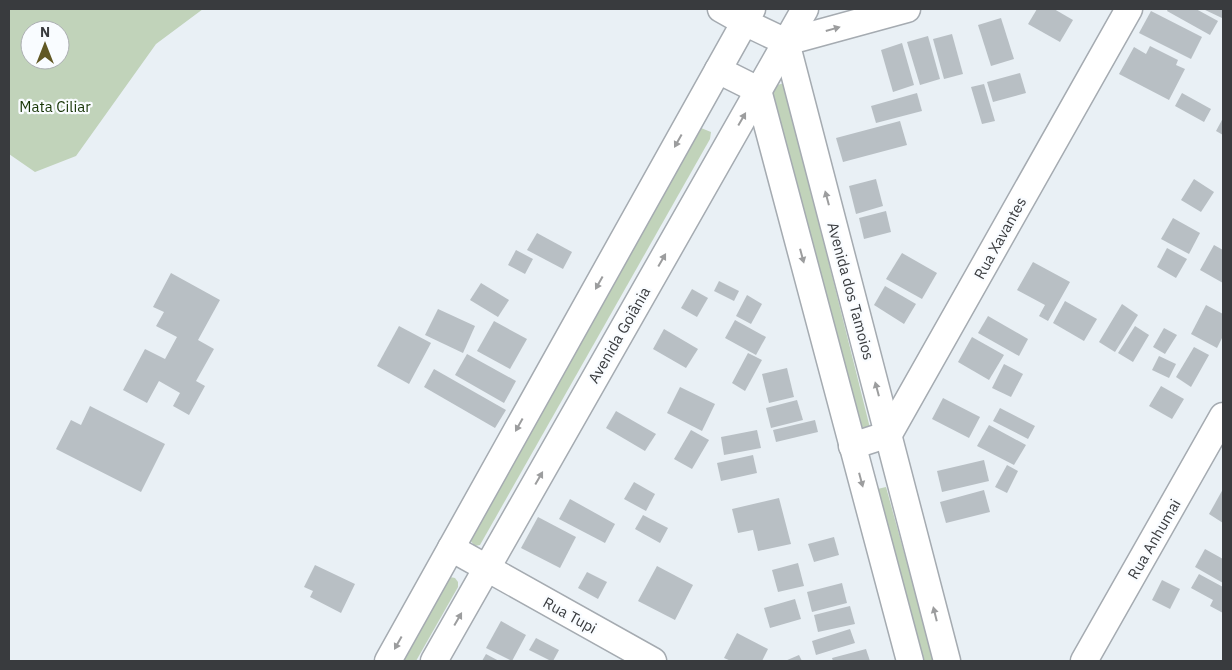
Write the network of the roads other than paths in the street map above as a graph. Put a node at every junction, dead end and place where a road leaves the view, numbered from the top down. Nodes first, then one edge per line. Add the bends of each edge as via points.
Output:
1 (721, 9) edge
2 (805, 9) edge
3 (907, 9) edge
4 (1130, 9) edge
5 (748, 15) edge
6 (786, 42) junction
7 (718, 70) junction
8 (758, 90) junction
9 (1223, 416) edge
10 (889, 434) junction
11 (852, 446) junction
12 (451, 548) junction
13 (487, 568) junction
14 (388, 661) edge
15 (434, 661) edge
16 (653, 661) edge
17 (910, 661) edge
18 (947, 661) edge
19 (1084, 661) edge

1 - 5 street
2 - 6 street, Avenida Goiânia
6 -> 3 street
4 - 10 street, Rua Xavantes
5 - 6 street
5 - 7 street
6 - 8 street, Avenida Goiânia
10 -> 6 street, Avenida dos Tamoios
7 - 8 street
7 -> 12 street
8 -> 11 street
13 -> 8 street, Avenida Goiânia
9 - 19 street, Rua Anhumai
10 - 11 street
18 -> 10 street, Avenida dos Tamoios
11 -> 17 street
12 - 13 street, Rua Tupi
12 -> 14 street
15 -> 13 street, Avenida Goiânia
13 - 16 street, Rua Tupi

